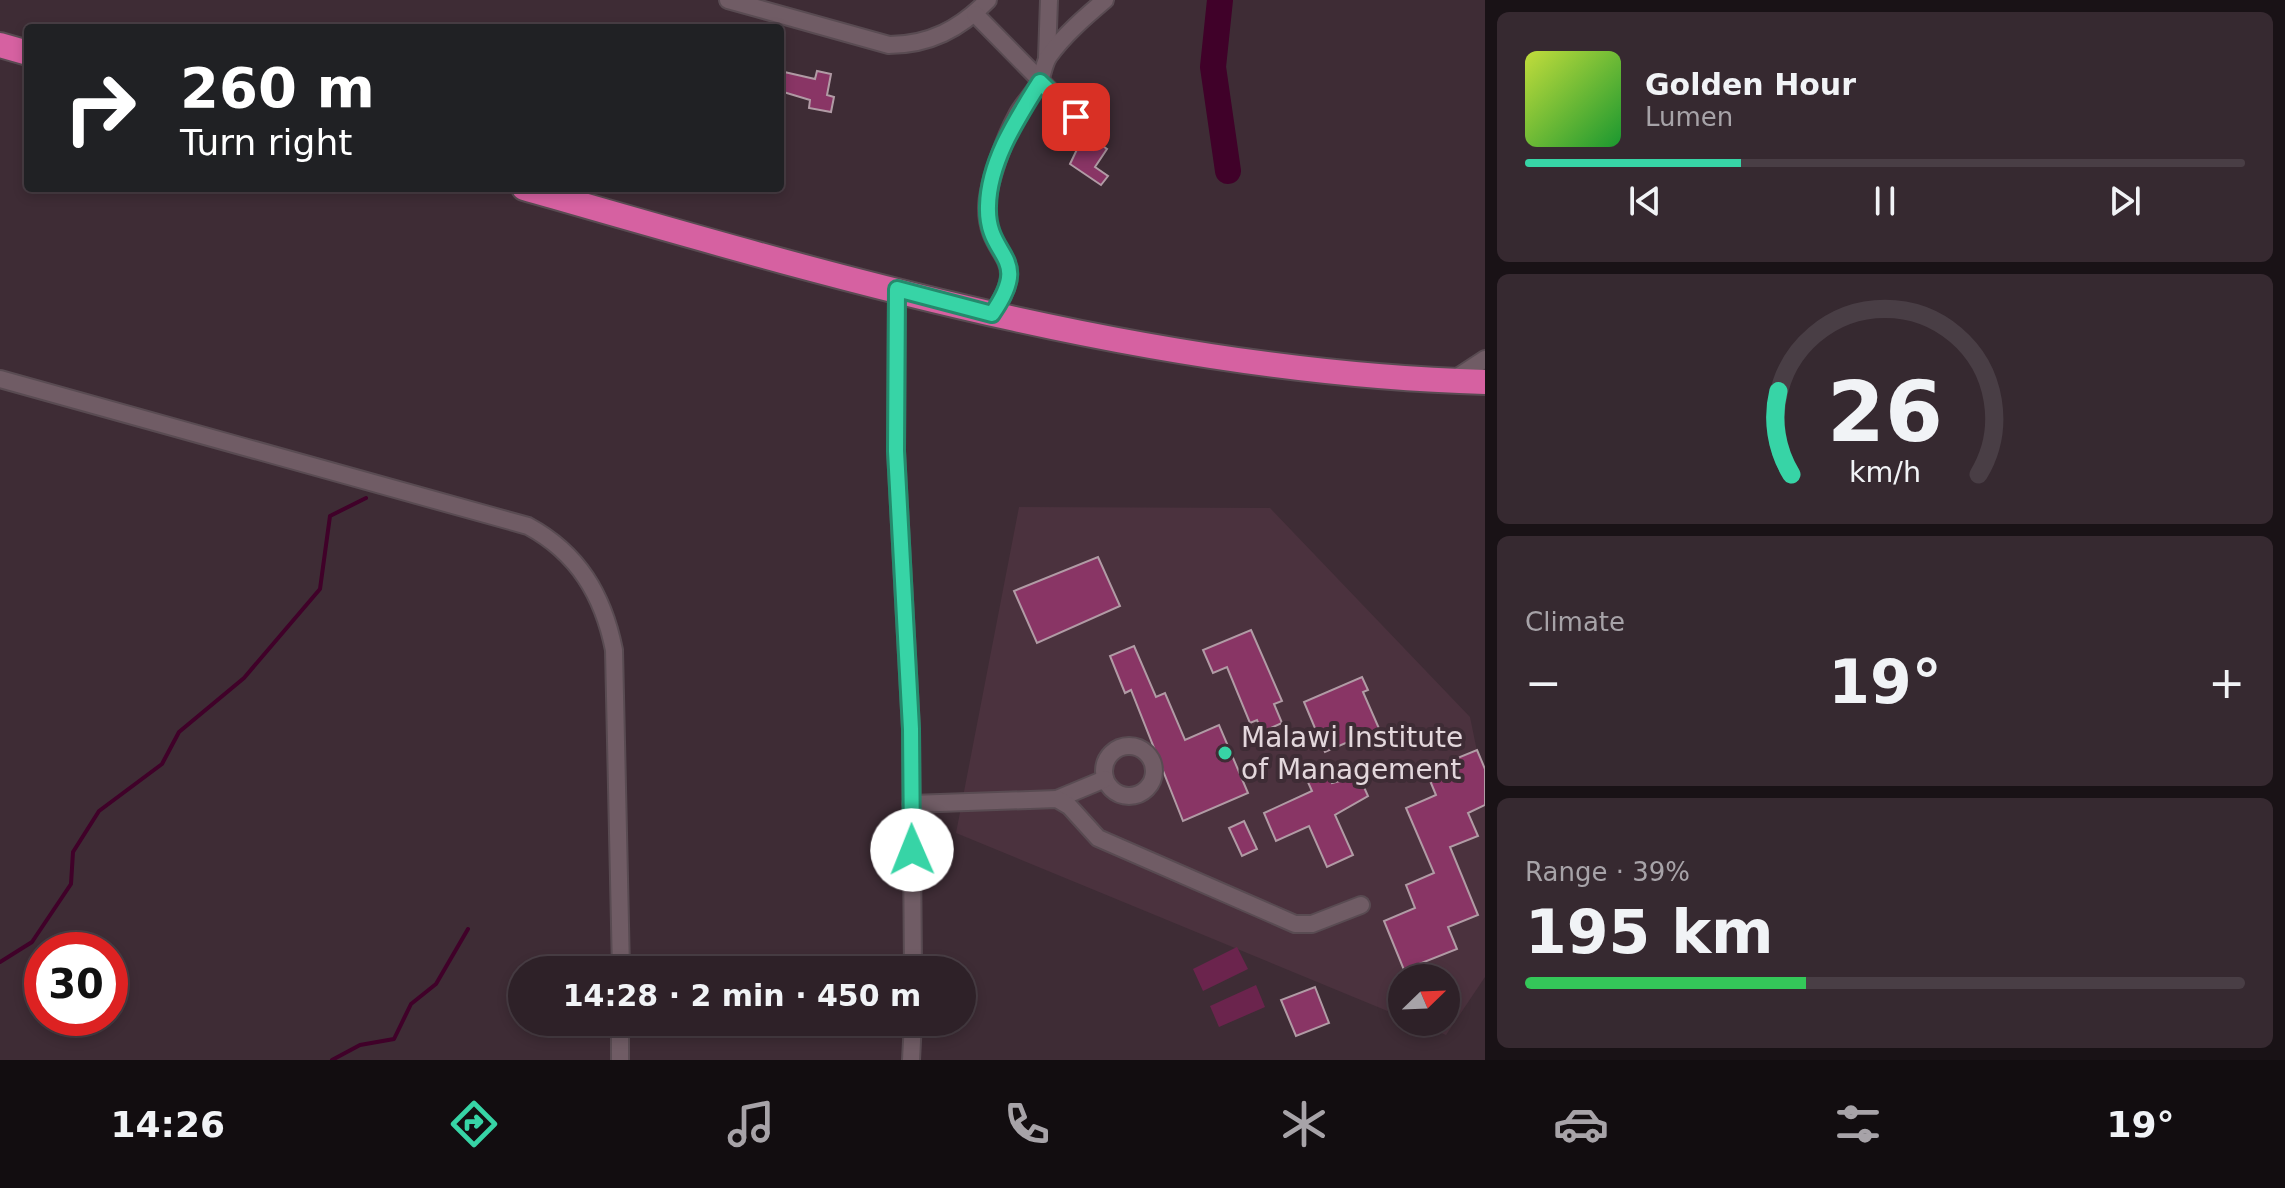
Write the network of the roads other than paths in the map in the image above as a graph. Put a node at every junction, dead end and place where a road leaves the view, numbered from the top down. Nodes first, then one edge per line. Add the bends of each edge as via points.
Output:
1 (728, 0) edge
2 (988, 0) edge
3 (1049, 0) edge
4 (1105, 0) edge
5 (975, 14) junction
6 (0, 45) edge
7 (24, 52) edge
8 (1046, 60) junction
9 (1040, 82) junction
10 (1094, 135) dead end
11 (539, 192) edge
12 (897, 289) junction
13 (992, 314) junction
14 (1485, 359) edge
15 (0, 379) edge
16 (1451, 381) junction
17 (1485, 382) edge
18 (1105, 779) dead end
19 (1057, 799) junction
20 (911, 804) junction
21 (1361, 905) dead end
22 (621, 956) edge
23 (913, 956) edge
24 (620, 1036) edge
25 (912, 1036) edge
26 (620, 1060) edge
27 (911, 1060) edge

1 - 5 street via 889,45 924,42
2 - 5 street
3 - 8 street
4 - 8 street
5 - 9 street
6 - 7 highway
8 - 9 street
9 - 10 street
9 - 13 street via 1015,118 990,190 992,232 1011,281
11 - 12 highway
12 - 13 highway
12 - 20 street via 896,466
13 - 16 highway via 1228,360
14 - 16 street
15 - 22 street via 500,517 528,526 565,550 603,606 614,650
16 - 17 highway
18 - 19 street
19 - 20 street
19 - 21 street via 1098,838 1295,924 1312,924
20 - 23 street
24 - 26 street
25 - 27 street

